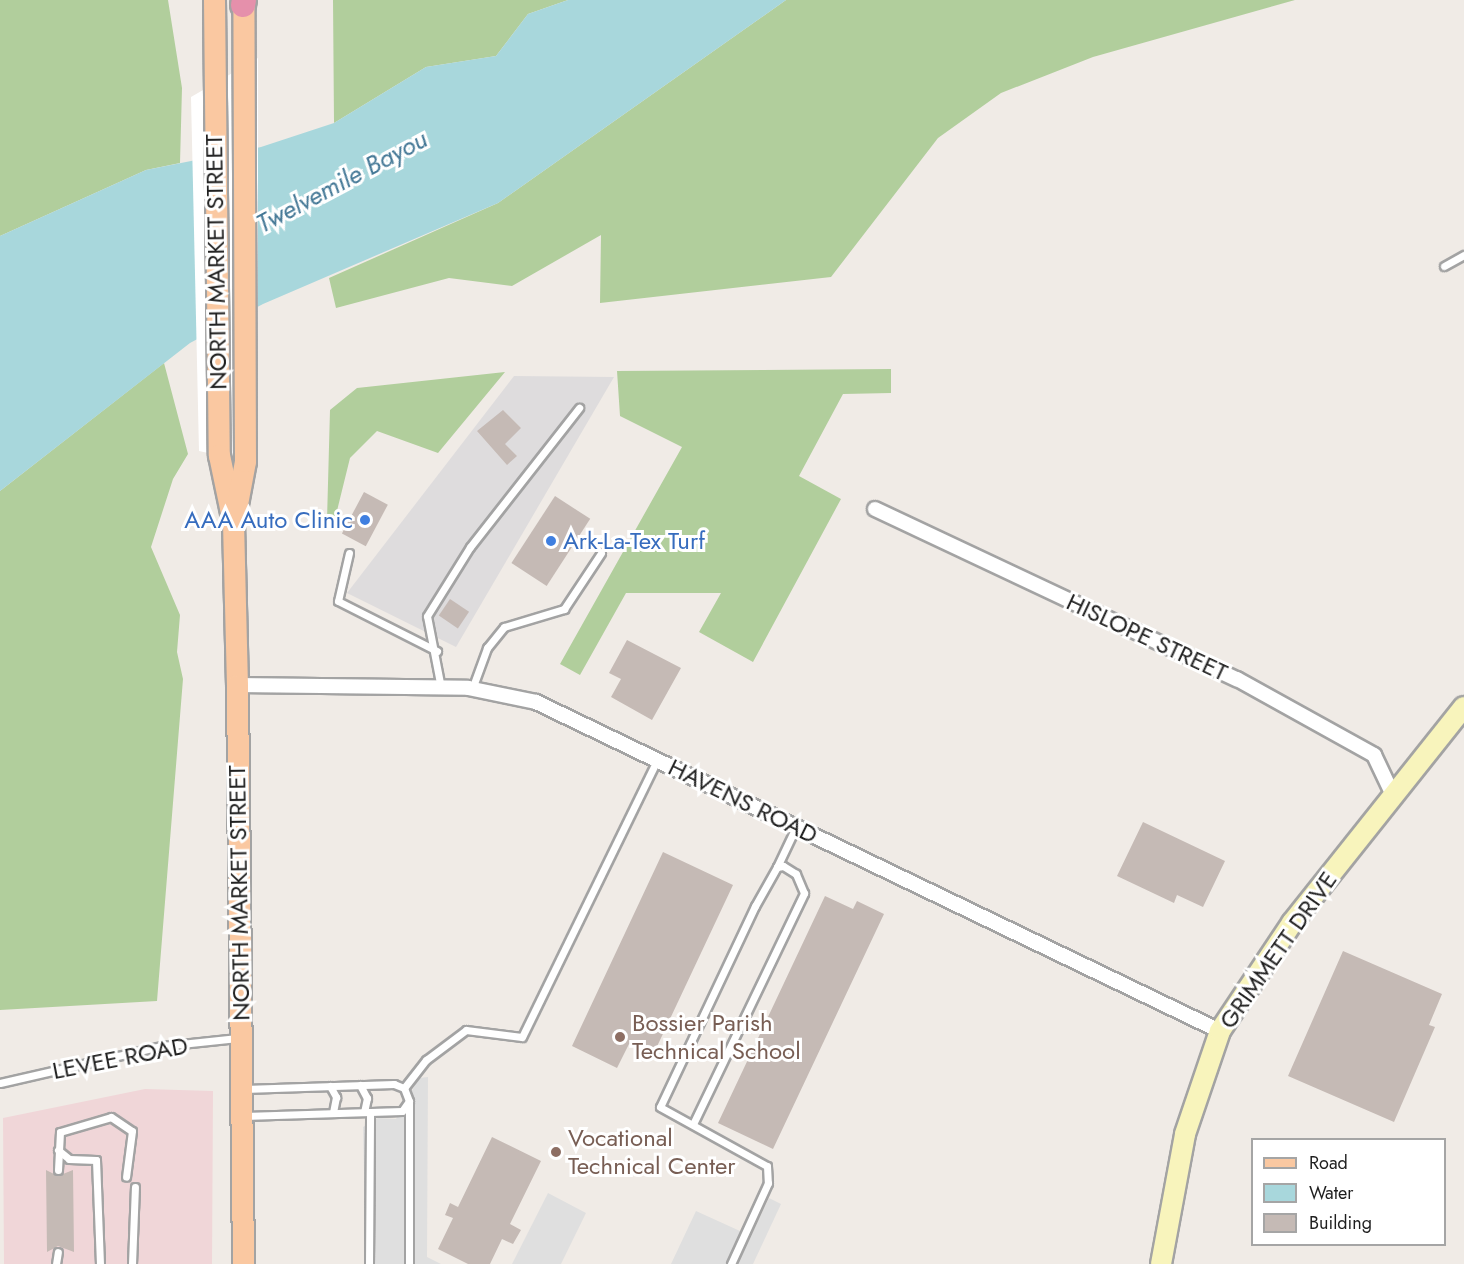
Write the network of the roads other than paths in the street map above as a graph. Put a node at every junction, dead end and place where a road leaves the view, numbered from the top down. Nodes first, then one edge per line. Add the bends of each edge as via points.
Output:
1 (214, 0) edge
2 (243, 2) edge
3 (1464, 255) edge
4 (1444, 266) dead end
5 (579, 408) dead end
6 (875, 509) dead end
7 (233, 522) junction
8 (349, 553) dead end
9 (601, 553) dead end
10 (437, 651) junction
11 (237, 685) junction
12 (441, 688) junction
13 (472, 689) junction
14 (1464, 707) edge
15 (657, 760) junction
16 (1393, 795) junction
17 (796, 827) junction
18 (777, 867) junction
19 (1220, 1031) junction
20 (240, 1038) junction
21 (0, 1083) edge
22 (360, 1085) junction
23 (330, 1086) junction
24 (404, 1088) junction
25 (241, 1090) junction
26 (409, 1101) junction
27 (367, 1112) junction
28 (333, 1113) junction
29 (241, 1116) junction
30 (694, 1122) junction
31 (58, 1150) junction
32 (130, 1167) junction
33 (58, 1170) dead end
34 (135, 1176) dead end
35 (126, 1177) dead end
36 (131, 1187) dead end
37 (58, 1252) dead end
38 (58, 1263) edge
39 (100, 1264) edge
40 (132, 1264) edge
41 (243, 1264) edge
42 (369, 1264) edge
43 (409, 1264) edge
44 (731, 1264) edge
45 (1161, 1264) edge

1 - 7 main road, NORTH MARKET STREET via 219,455
2 - 7 main road, NORTH MARKET STREET via 245,461
3 - 4 lane
5 - 10 lane via 470,547 427,616 426,629
6 - 16 street, HISLOPE STREET via 1247,684 1374,755
7 - 11 main road, NORTH MARKET STREET
8 - 10 lane via 338,601
9 - 13 lane via 564,609 504,627 487,648
10 - 12 lane
11 - 12 street, HAVENS ROAD
11 - 20 main road, NORTH MARKET STREET
12 - 13 street, HAVENS ROAD
13 - 15 street, HAVENS ROAD via 536,702
14 - 16 main road, GRIMMETT DRIVE
15 - 17 street, HAVENS ROAD
15 - 24 lane via 522,1037 466,1030 426,1060
16 - 19 main road, GRIMMETT DRIVE via 1267,957
17 - 18 lane
17 - 19 street, HAVENS ROAD
18 - 30 lane via 796,874 804,893
18 - 30 lane via 660,1107
19 - 45 main road, GRIMMETT DRIVE via 1182,1143
20 - 21 lane, LEVEE ROAD via 162,1046
20 - 25 main road, NORTH MARKET STREET
22 - 23 lane
22 - 24 lane
22 - 27 lane via 367,1098
23 - 25 lane
23 - 28 lane via 336,1097
24 - 26 lane
25 - 29 main road, NORTH MARKET STREET
26 - 27 lane via 402,1111
26 - 43 lane
27 - 28 lane
27 - 42 lane
28 - 29 lane
29 - 41 main road, NORTH MARKET STREET
30 - 44 lane via 760,1158 770,1174
31 - 32 lane via 63,1130 111,1117 132,1131
31 - 33 lane
31 - 39 lane via 69,1159 96,1160
32 - 34 lane
32 - 35 lane
36 - 40 lane
37 - 38 lane

